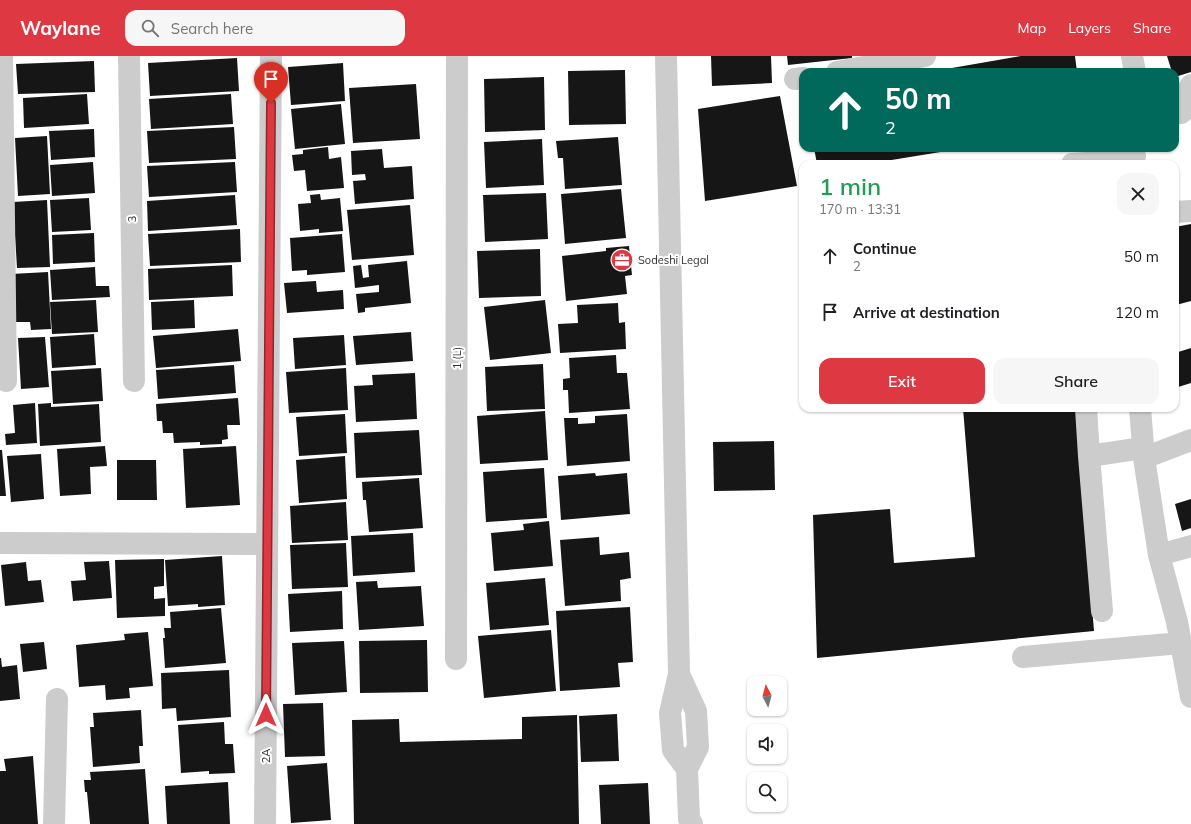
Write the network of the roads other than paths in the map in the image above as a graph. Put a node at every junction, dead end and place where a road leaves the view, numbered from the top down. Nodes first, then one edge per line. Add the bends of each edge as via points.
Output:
1 (2, 56) edge
2 (130, 56) edge
3 (271, 56) edge
4 (457, 56) edge
5 (666, 56) edge
6 (926, 56) edge
7 (1132, 56) edge
8 (859, 68) edge
9 (1134, 68) edge
10 (1191, 85) edge
11 (1179, 113) edge
12 (1135, 156) edge
13 (1112, 160) edge
14 (1191, 211) edge
15 (1179, 212) edge
16 (6, 381) dead end
17 (134, 381) dead end
18 (1086, 412) edge
19 (1140, 412) edge
20 (1191, 440) edge
21 (1144, 453) junction
22 (1089, 456) junction
23 (0, 543) edge
24 (267, 544) junction
25 (1191, 546) edge
26 (1158, 555) junction
27 (1102, 611) dead end
28 (1183, 628) edge
29 (1023, 657) dead end
30 (456, 659) dead end
31 (1191, 697) edge
32 (57, 699) dead end
33 (689, 822) edge
34 (54, 824) edge
35 (265, 824) edge

1 - 16 street
2 - 17 street, 3
3 - 24 street, 2A
4 - 30 street, 1 (L)
5 - 33 street via 680,674 670,713 673,750 687,769
6 - 8 street
7 - 9 street
10 - 11 street via 1187,92 1187,108
12 - 13 street
14 - 15 street
18 - 22 street
19 - 21 street
20 - 21 street
21 - 22 street
21 - 26 street
22 - 27 street
23 - 24 street
24 - 35 street, 2A
25 - 26 street
26 - 28 street
28 - 29 street
28 - 31 street
32 - 34 street

